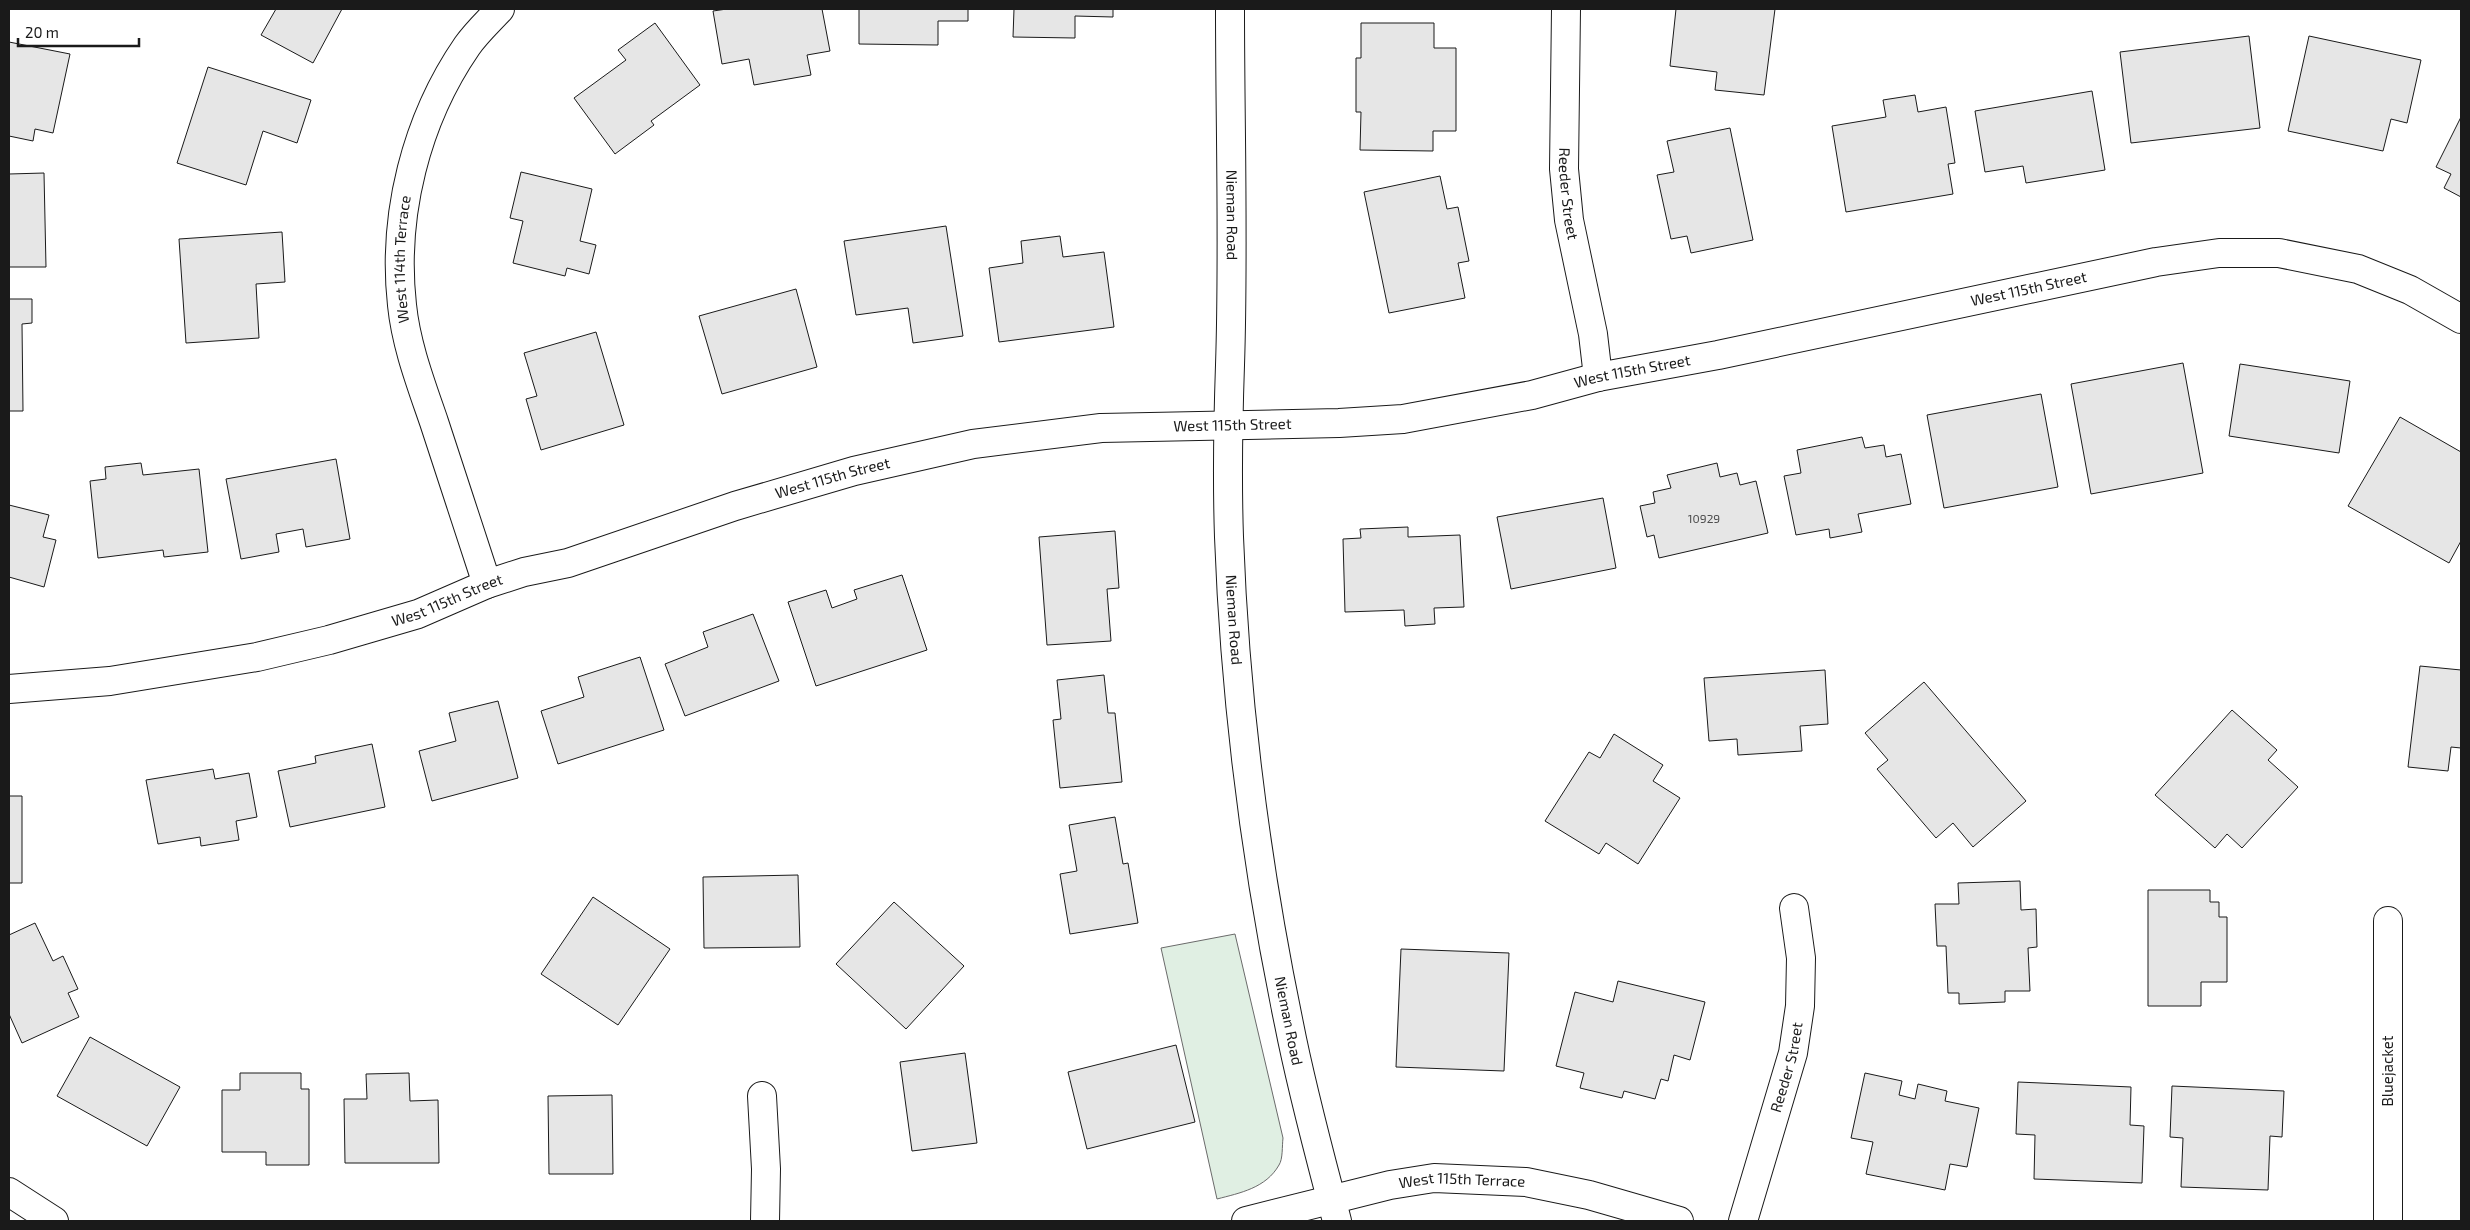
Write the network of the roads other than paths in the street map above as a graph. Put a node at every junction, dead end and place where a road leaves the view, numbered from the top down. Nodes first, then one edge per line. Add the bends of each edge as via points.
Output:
1 (500, 9) edge
2 (1230, 9) edge
3 (1566, 9) edge
4 (2461, 319) edge
5 (1598, 377) junction
6 (1227, 425) junction
7 (487, 584) junction
8 (9, 689) edge
9 (1794, 908) dead end
10 (2388, 921) dead end
11 (762, 1096) dead end
12 (9, 1192) edge
13 (1334, 1211) edge
14 (54, 1221) edge
15 (765, 1221) edge
16 (1246, 1221) edge
17 (1679, 1221) edge
18 (1743, 1221) edge
19 (2388, 1221) edge

1 - 7 street, West 114th Terrace via 468,46 431,108 411,170 400,232 402,306 410,350
2 - 6 street, Nieman Road via 1230,365
3 - 5 street, Reeder Street via 1565,178 1569,220 1593,334
4 - 5 street, West 115th Street via 2410,290 2358,269 2279,253 2219,253 2156,262 1718,355
5 - 6 street, West 115th Street via 1532,395 1403,419
6 - 7 street, West 115th Street via 1102,428 973,444 854,471 735,506 568,563
6 - 13 street, Nieman Road via 1229,539 1244,742 1268,916 1285,1005
7 - 8 street, West 115th Street via 418,614 257,658 110,681
9 - 18 street, Reeder Street via 1801,958 1800,1006 1794,1053
10 - 19 street, Bluejacket
11 - 15 street
12 - 14 street
13 - 16 street, West 115th Terrace
13 - 17 street, West 115th Terrace via 1390,1185 1434,1178 1526,1182 1589,1195

